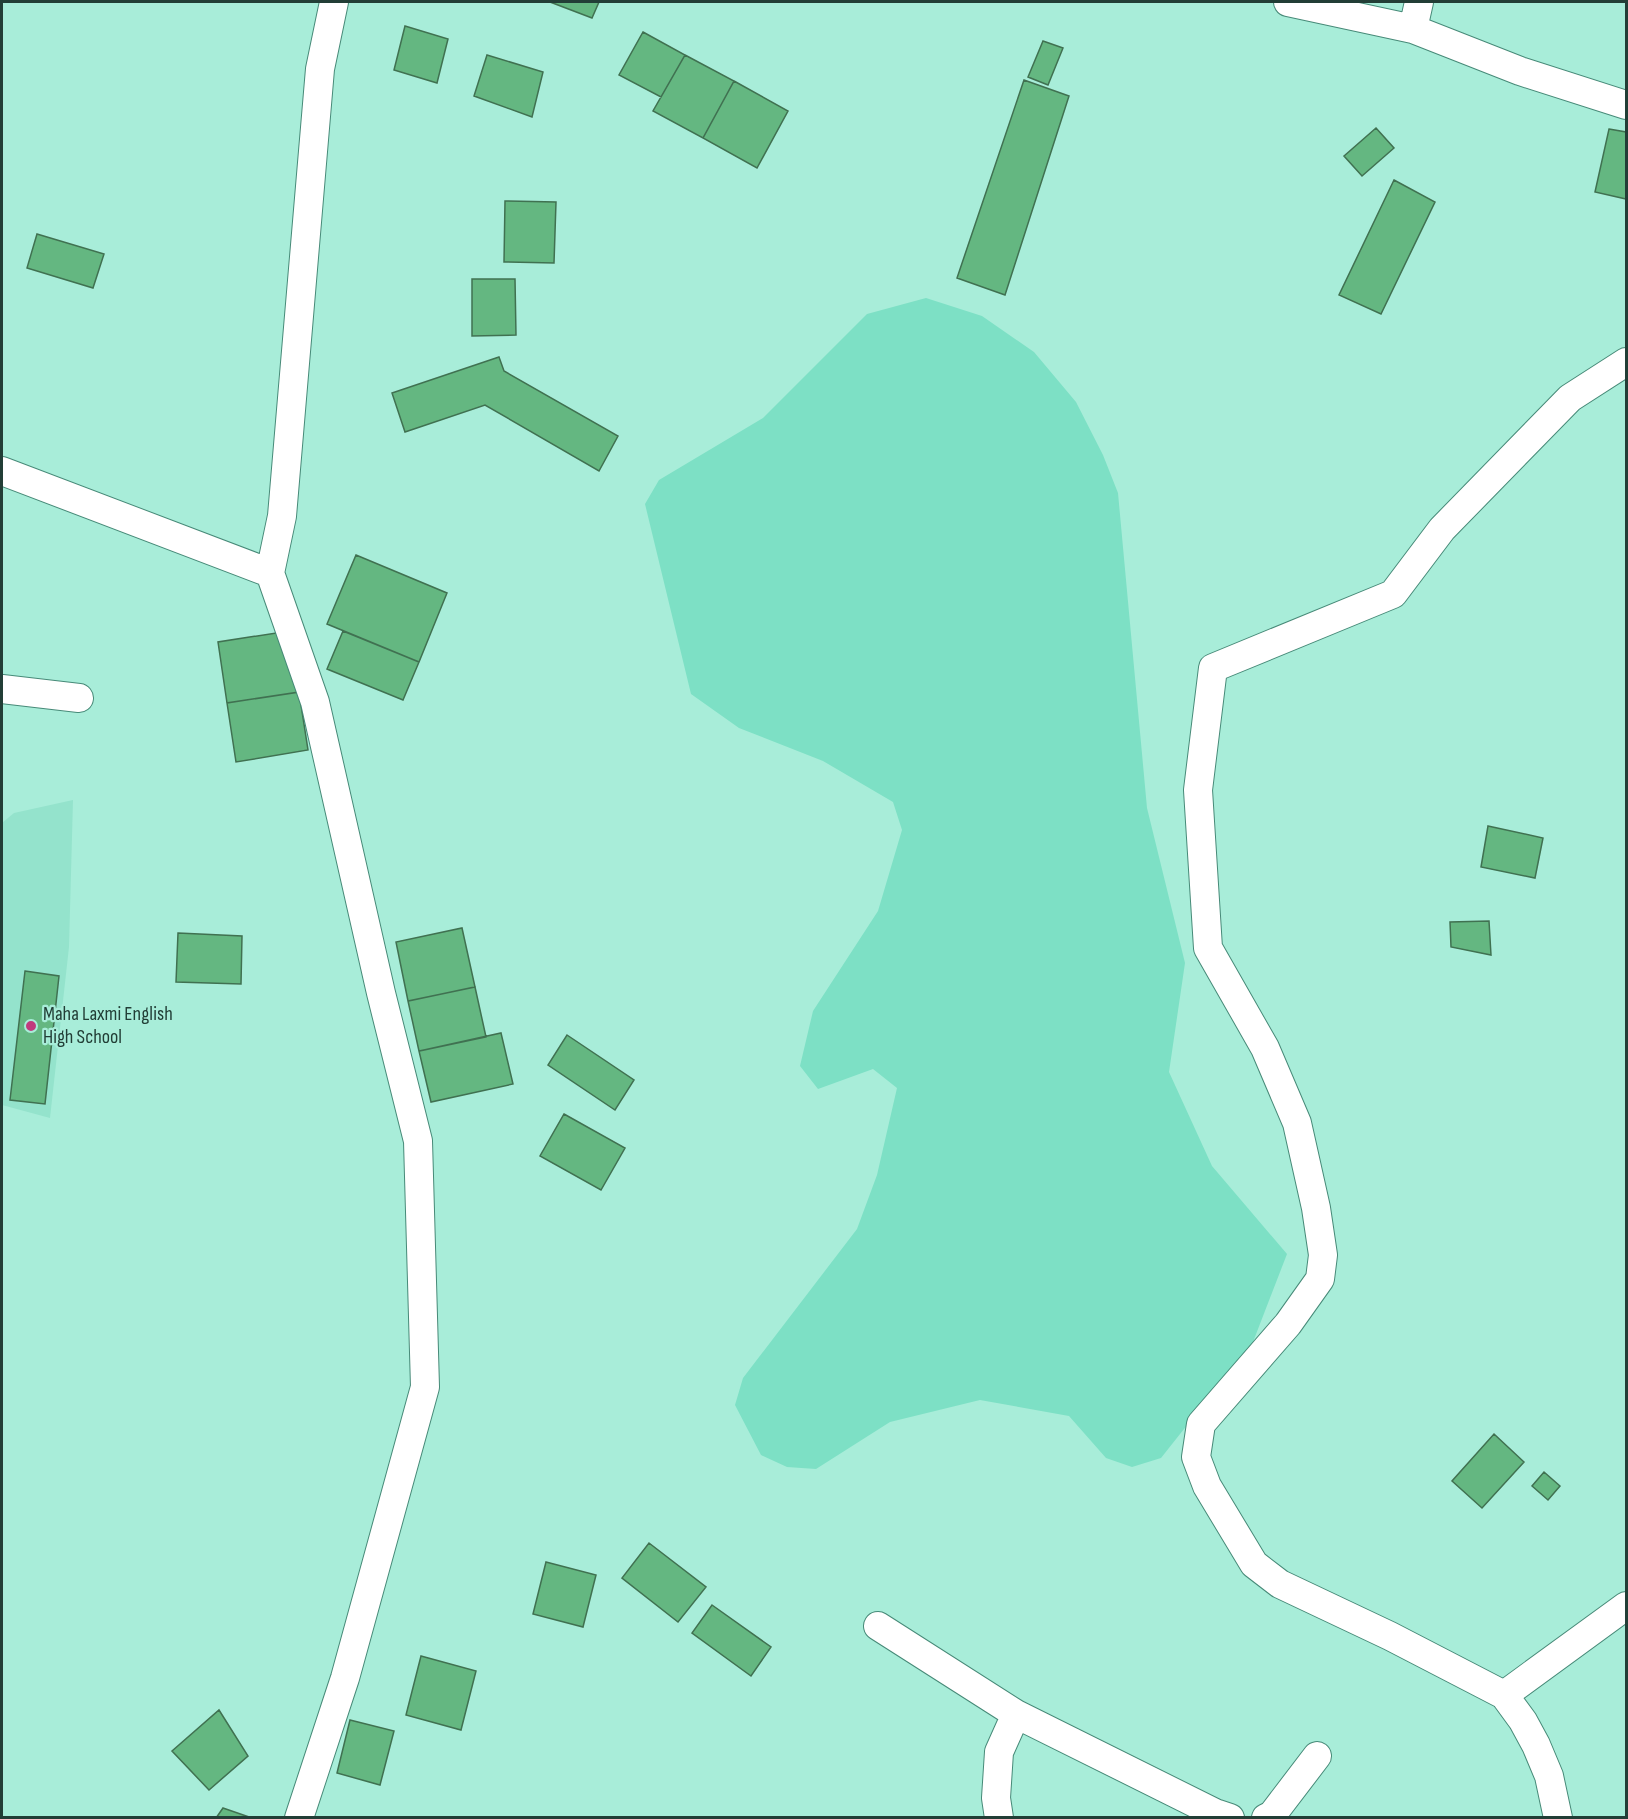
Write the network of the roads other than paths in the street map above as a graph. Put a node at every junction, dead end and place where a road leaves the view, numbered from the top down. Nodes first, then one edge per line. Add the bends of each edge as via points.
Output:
1 (334, 2) edge
2 (1288, 2) edge
3 (1416, 15) edge
4 (1626, 105) edge
5 (1626, 362) edge
6 (2, 471) edge
7 (270, 573) junction
8 (2, 689) edge
9 (79, 698) dead end
10 (1626, 1606) edge
11 (878, 1626) dead end
12 (1504, 1695) junction
13 (1016, 1714) junction
14 (1317, 1756) dead end
15 (299, 1818) edge
16 (999, 1818) edge
17 (1230, 1818) edge
18 (1266, 1818) edge
19 (1558, 1818) edge

1 - 7 street via 320,69 282,516
2 - 3 street
3 - 4 street via 1520,70
5 - 12 street via 1570,398 1442,530 1392,594 1212,668 1198,790 1208,948 1265,1048 1297,1123 1323,1255 1320,1280 1288,1324 1201,1424 1196,1457 1208,1486 1254,1564 1280,1584
6 - 7 street
7 - 15 street via 315,702 418,1142 425,1387 345,1678
8 - 9 street
10 - 12 street
11 - 13 street
12 - 19 street via 1536,1745 1549,1776
13 - 16 street via 999,1752
13 - 17 street
14 - 18 street

